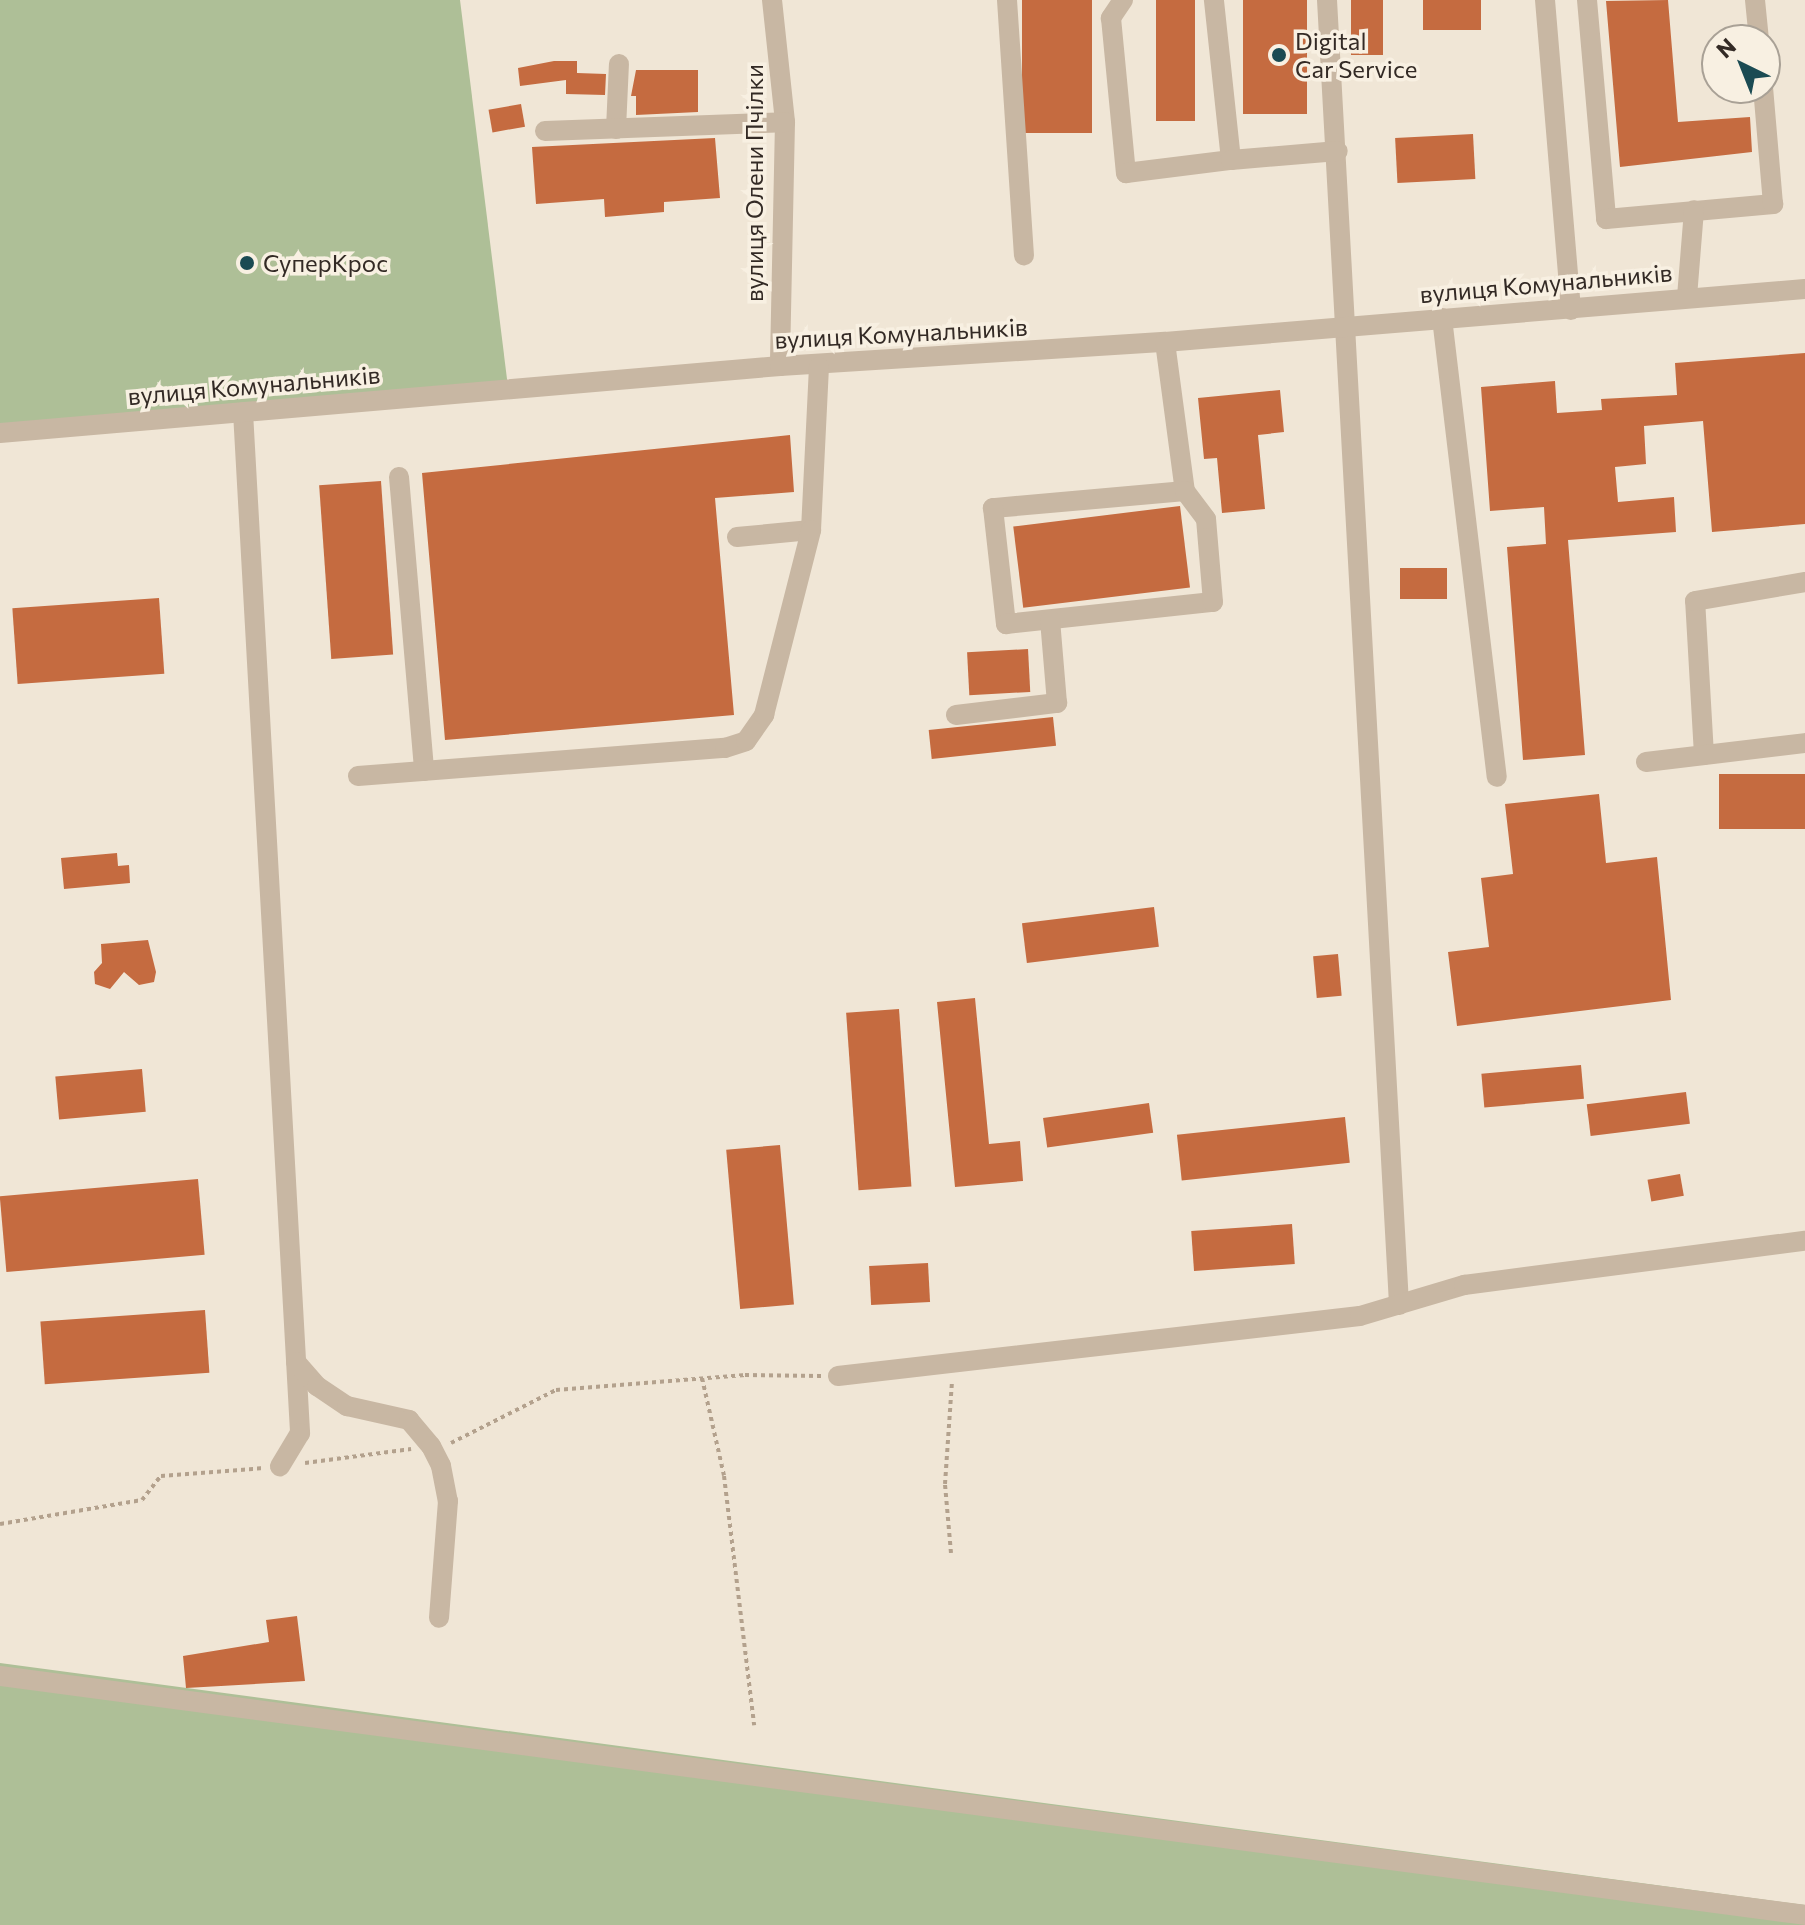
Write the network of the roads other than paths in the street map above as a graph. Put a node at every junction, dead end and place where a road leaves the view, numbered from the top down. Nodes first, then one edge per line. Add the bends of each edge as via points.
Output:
1 (772, 0) edge
2 (1007, 0) edge
3 (1123, 0) edge
4 (1214, 0) edge
5 (1327, 0) edge
6 (1545, 0) edge
7 (1587, 0) edge
8 (1755, 0) edge
9 (1757, 24) edge
10 (619, 64) dead end
11 (1764, 104) edge
12 (785, 122) junction
13 (616, 129) junction
14 (545, 131) dead end
15 (1338, 151) junction
16 (1231, 160) junction
17 (1694, 210) junction
18 (1024, 255) dead end
19 (1805, 289) edge
20 (1687, 297) junction
21 (1571, 310) junction
22 (1442, 318) junction
23 (1345, 324) junction
24 (1165, 342) junction
25 (780, 366) junction
26 (819, 367) junction
27 (243, 412) junction
28 (0, 433) edge
29 (399, 477) dead end
30 (1185, 491) junction
31 (811, 530) junction
32 (737, 537) dead end
33 (1805, 582) edge
34 (1050, 620) junction
35 (956, 715) dead end
36 (1805, 743) edge
37 (1704, 755) junction
38 (1646, 762) dead end
39 (424, 771) junction
40 (358, 776) dead end
41 (1497, 777) dead end
42 (1805, 1241) edge
43 (1399, 1305) junction
44 (296, 1362) junction
45 (838, 1376) road end
46 (280, 1466) road end
47 (439, 1618) dead end
48 (0, 1676) edge
49 (1805, 1915) edge

1 - 12 street, вулиця Олени Пчілки
2 - 18 street
3 - 16 street via 1111,18 1126,173
4 - 16 street
5 - 15 street
6 - 21 street
7 - 17 street via 1606,219
8 - 9 street
10 - 13 street
11 - 17 street via 1773,204
12 - 13 street
12 - 25 street, вулиця Олени Пчілки
13 - 14 street
15 - 16 street
15 - 23 street
17 - 20 street
19 - 20 street, вулиця Комунальників
20 - 21 street, вулиця Комунальників
21 - 22 street, вулиця Комунальників
22 - 23 street, вулиця Комунальників
22 - 41 street
23 - 24 street, вулиця Комунальників
23 - 43 street
24 - 26 street, вулиця Комунальників
24 - 30 street
25 - 26 street, вулиця Комунальників
25 - 27 street, вулиця Комунальників
26 - 31 street
27 - 28 street, вулиця Комунальників
27 - 44 street
29 - 39 street
30 - 34 street via 1206,519 1213,602
30 - 34 street via 993,508 1006,624
31 - 32 street
31 - 39 street via 764,715 746,741 725,748
33 - 37 street via 1695,601
34 - 35 street via 1057,703
36 - 37 street
37 - 38 street
39 - 40 street
42 - 43 street via 1464,1285
43 - 45 street via 1360,1316
44 - 46 street via 300,1433
44 - 47 street via 317,1386 347,1406 409,1420 431,1446 448,1501
48 - 49 street

